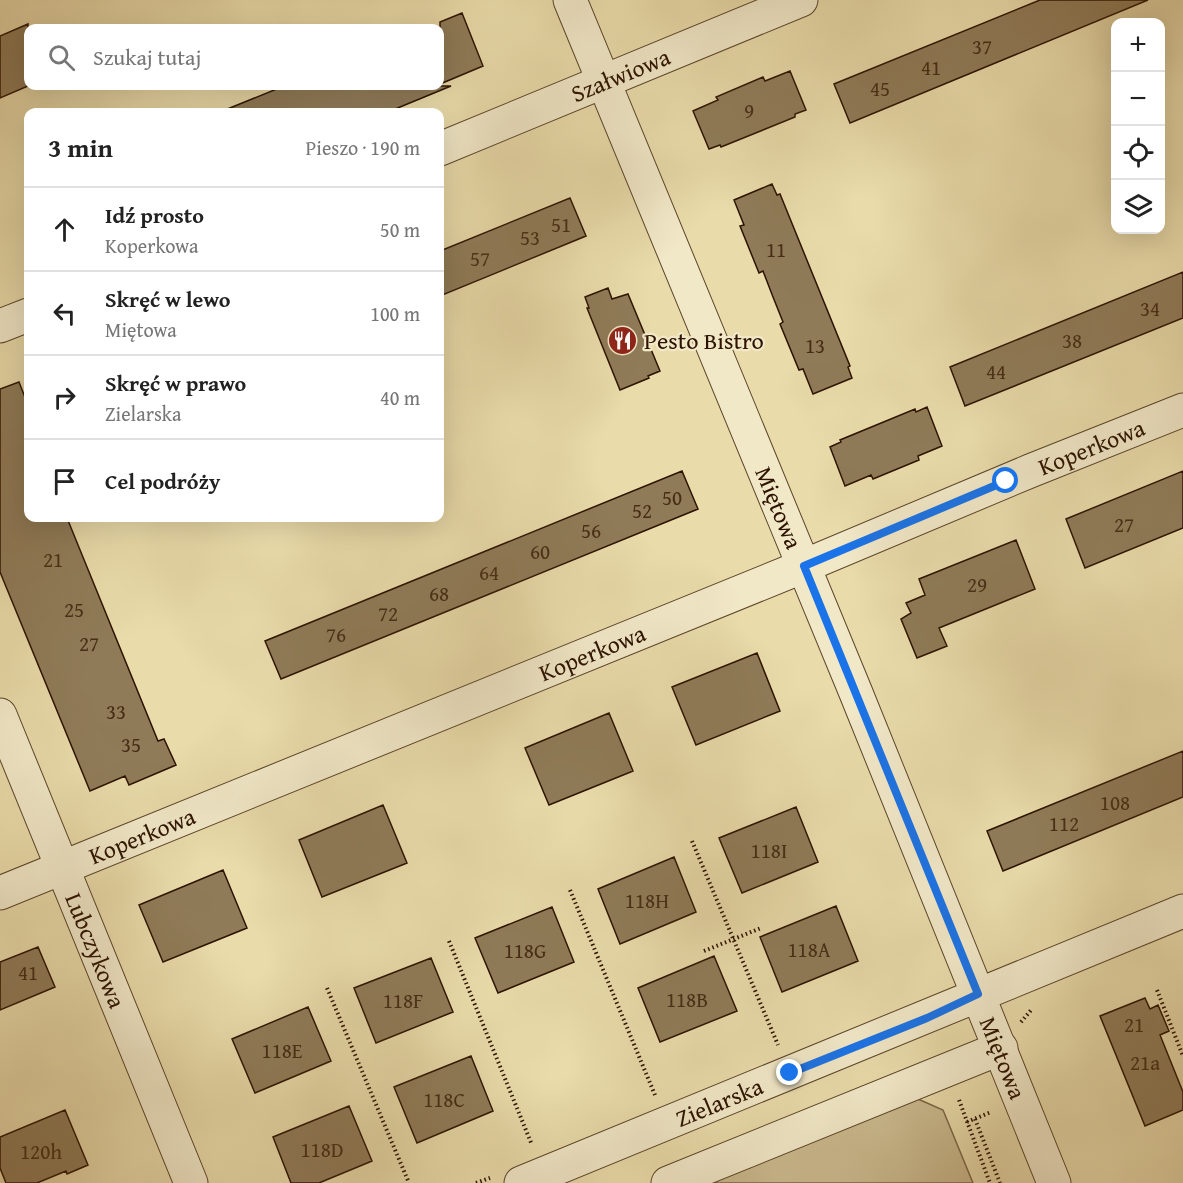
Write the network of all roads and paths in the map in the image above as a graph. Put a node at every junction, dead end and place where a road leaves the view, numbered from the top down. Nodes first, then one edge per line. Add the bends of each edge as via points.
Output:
1 (570, 0) edge
2 (801, 0) edge
3 (603, 81) junction
4 (444, 147) edge
5 (24, 317) edge
6 (0, 326) edge
7 (1183, 410) edge
8 (804, 566) junction
9 (0, 715) edge
10 (692, 841) dead end
11 (61, 868) junction
12 (570, 890) dead end
13 (0, 893) edge
14 (1183, 911) edge
15 (761, 927) dead end
16 (733, 938) junction
17 (449, 941) dead end
18 (704, 951) dead end
19 (327, 988) dead end
20 (1157, 990) dead end
21 (978, 994) junction
22 (1039, 1001) dead end
23 (1008, 1039) junction
24 (1183, 1056) edge
25 (790, 1073) junction
26 (957, 1095) dead end
27 (1000, 1108) dead end
28 (975, 1119) junction
29 (967, 1122) junction
30 (667, 1123) junction
31 (521, 1177) edge
32 (191, 1183) edge
33 (409, 1183) edge
34 (476, 1183) edge
35 (668, 1183) edge
36 (990, 1183) edge
37 (1000, 1183) edge
38 (1054, 1183) edge

1 - 3 street, Miętowa
2 - 3 street, Szałwiowa
3 - 4 street, Szałwiowa
3 - 8 street, Miętowa
5 - 6 street
7 - 8 street, Koperkowa
8 - 11 street, Koperkowa
8 - 21 street, Miętowa
9 - 11 street, Lubczykowa
10 - 16 path
11 - 13 street, Koperkowa
11 - 32 street, Lubczykowa
12 - 30 path
14 - 21 street, Zielarska
15 - 16 path
16 - 18 path
16 - 25 path
17 - 31 path
19 - 33 path
20 - 24 path
21 - 23 street, Miętowa
21 - 25 street, Zielarska
22 - 23 path
23 - 35 street
23 - 38 street, Miętowa
25 - 30 street, Zielarska
26 - 29 path
27 - 28 path
28 - 29 path
28 - 37 path
29 - 36 path
30 - 31 street, Zielarska
31 - 34 path

